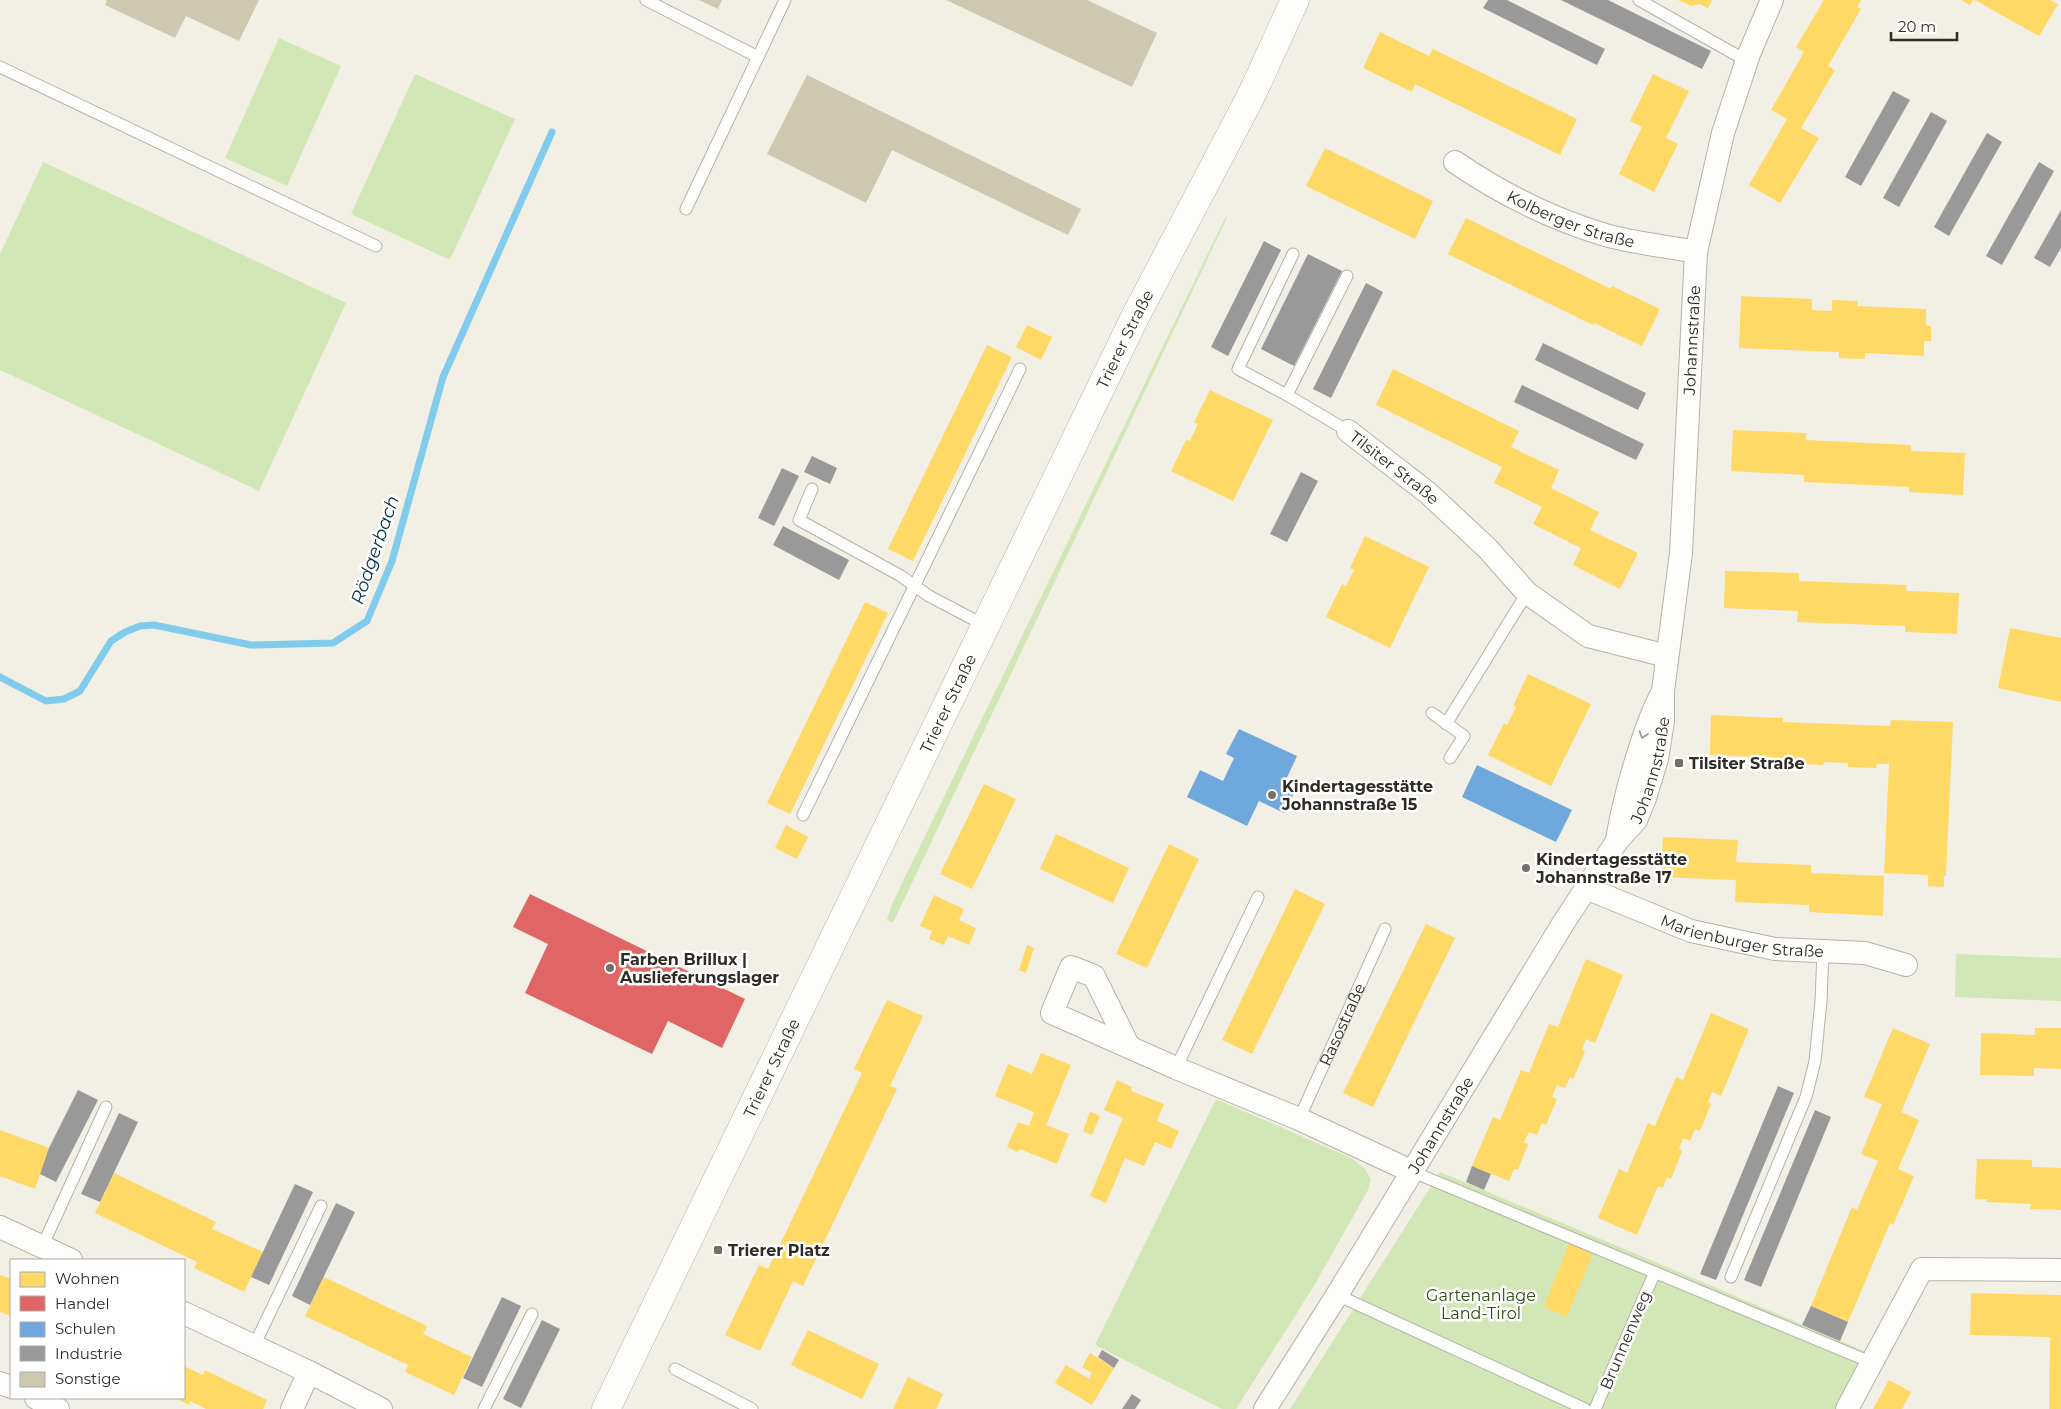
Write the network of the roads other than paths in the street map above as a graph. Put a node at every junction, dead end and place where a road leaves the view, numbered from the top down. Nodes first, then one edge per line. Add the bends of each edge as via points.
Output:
1 (646, 0) edge
2 (785, 0) edge
3 (1295, 0) edge
4 (1639, 0) edge
5 (1772, 0) edge
6 (758, 57) junction
7 (1747, 61) junction
8 (0, 67) edge
9 (1455, 162) dead end
10 (686, 209) dead end
11 (376, 246) dead end
12 (1696, 252) junction
13 (1293, 254) dead end
14 (1347, 276) dead end
15 (1020, 369) dead end
16 (1287, 395) junction
17 (1348, 431) joint
18 (812, 489) dead end
19 (915, 586) junction
20 (1527, 593) junction
21 (986, 626) junction
22 (1667, 656) junction
23 (1432, 714) dead end
24 (1446, 724) junction
25 (1450, 758) dead end
26 (804, 815) dead end
27 (1586, 888) junction
28 (1258, 897) dead end
29 (1385, 929) dead end
30 (1823, 951) junction
31 (1906, 965) dead end
32 (1129, 1046) dead end
33 (1176, 1068) junction
34 (106, 1107) dead end
35 (1299, 1119) junction
36 (1413, 1172) junction
37 (321, 1206) dead end
38 (0, 1227) edge
39 (42, 1247) junction
40 (69, 1259) edge
41 (2061, 1270) edge
42 (1655, 1272) junction
43 (1731, 1277) dead end
44 (1337, 1295) junction
45 (185, 1313) edge
46 (532, 1314) dead end
47 (254, 1346) junction
48 (1873, 1363) junction
49 (675, 1369) dead end
50 (309, 1372) junction
51 (38, 1399) edge
52 (58, 1409) edge
53 (292, 1409) edge
54 (381, 1409) edge
55 (484, 1409) edge
56 (606, 1409) edge
57 (752, 1409) edge
58 (1265, 1409) edge
59 (1585, 1409) edge
60 (1595, 1409) edge
61 (1847, 1409) edge

1 - 6 lane
2 - 6 lane
3 - 21 main road, Trierer Straße via 1251,96 1135,317
4 - 7 lane
5 - 7 street, Johannstraße
6 - 10 lane
7 - 12 street, Johannstraße via 1724,134
8 - 11 lane
9 - 12 street, Kolberger Straße via 1489,185 1594,231
12 - 22 street, Johannstraße via 1681,553
13 - 16 lane, Tilsiter Straße via 1238,369
14 - 16 lane
15 - 19 lane
16 - 17 lane, Tilsiter Straße
17 - 20 street, Tilsiter Straße via 1428,493 1487,548
18 - 19 lane via 799,520
19 - 21 lane
19 - 26 lane
20 - 22 street, Tilsiter Straße via 1588,636
20 - 24 lane
21 - 56 main road, Trierer Straße
22 - 27 street, Johannstraße via 1664,690 1648,719 1620,818 1617,841
23 - 24 lane
24 - 25 lane via 1464,736
27 - 30 street, Marienburger Straße via 1692,931 1774,949
27 - 36 street, Johannstraße
28 - 33 lane
29 - 35 lane, Rasostraße
30 - 31 street, Marienburger Straße via 1865,953
30 - 43 lane via 1816,1061 1806,1097
32 - 33 street
33 - 35 street
34 - 39 lane
35 - 36 street
36 - 42 lane
36 - 44 street, Johannstraße
37 - 47 lane
38 - 39 street
39 - 40 street
41 - 48 street via 1922,1269
42 - 48 lane
42 - 60 lane, Brunnenweg
44 - 58 street, Johannstraße
44 - 59 lane
45 - 47 street
46 - 55 lane
47 - 50 street
48 - 61 street
49 - 57 lane
50 - 53 street
50 - 54 street
51 - 52 street

